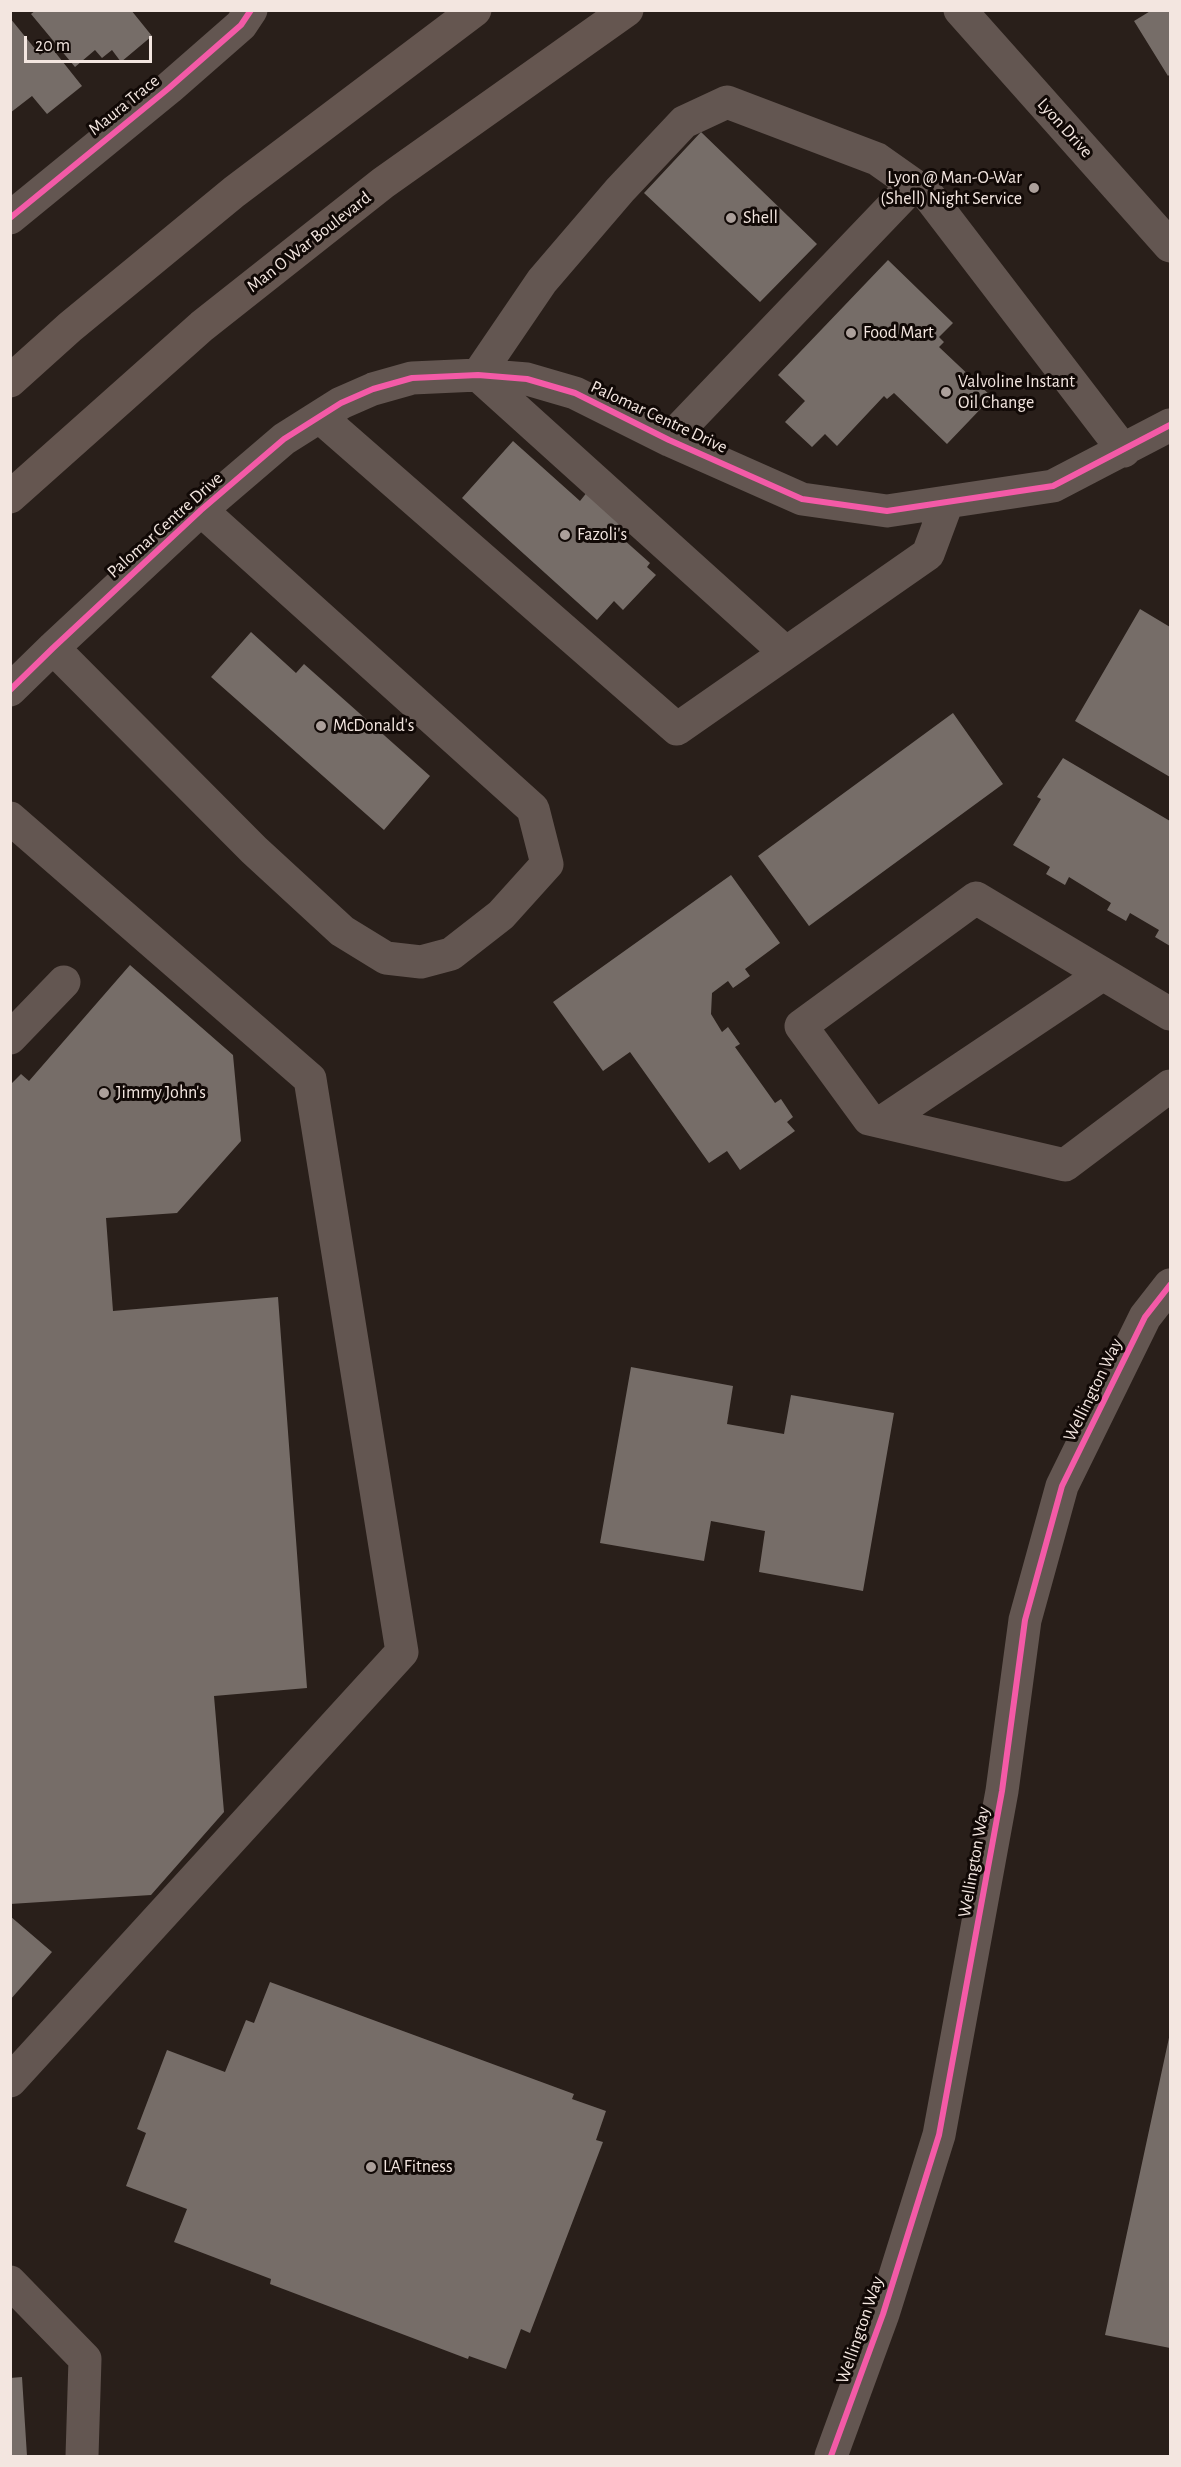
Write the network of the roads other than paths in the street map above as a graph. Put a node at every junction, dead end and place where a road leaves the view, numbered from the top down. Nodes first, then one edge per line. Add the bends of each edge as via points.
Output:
1 (252, 10) edge
2 (475, 10) edge
3 (627, 10) edge
4 (960, 10) edge
5 (913, 185) junction
6 (10, 218) edge
7 (1170, 246) edge
8 (478, 375) junction
9 (10, 381) edge
10 (320, 417) junction
11 (1170, 425) edge
12 (669, 440) junction
13 (1124, 451) junction
14 (10, 497) edge
15 (947, 503) junction
16 (201, 510) junction
17 (53, 648) junction
18 (786, 653) junction
19 (10, 690) edge
20 (10, 818) edge
21 (1103, 974) junction
22 (64, 982) dead end
23 (1170, 1014) edge
24 (10, 1038) edge
25 (1170, 1086) edge
26 (882, 1122) junction
27 (1170, 1285) edge
28 (10, 2081) edge
29 (10, 2282) edge
30 (82, 2457) edge
31 (831, 2457) edge

1 - 6 street, Maura Trace via 242,25 169,88
2 - 9 main road via 234,192
3 - 14 main road, Man O War Boulevard via 374,190 202,326
4 - 7 street, Lyon Drive
5 - 8 street via 877,159 727,102 684,122 620,190 542,281
5 - 12 street
5 - 13 street via 928,195
8 - 10 street, Palomar Centre Drive via 412,378 352,398
8 - 12 street, Palomar Centre Drive via 527,378 575,393
8 - 18 street
10 - 16 street, Palomar Centre Drive via 284,440
10 - 18 street via 676,729
11 - 13 street, Palomar Centre Drive
12 - 15 street, Palomar Centre Drive via 802,499 887,511
13 - 15 street, Palomar Centre Drive via 1053,486
15 - 18 street via 928,554
16 - 17 street, Palomar Centre Drive
16 - 17 street via 533,809 547,864 501,915 451,954 421,963 386,958 342,932 254,850
17 - 19 street, Palomar Centre Drive
20 - 28 street via 310,1079 402,1652
21 - 23 street
21 - 26 street
21 - 26 street via 975,898 801,1026 869,1119
22 - 24 street
25 - 26 street via 1065,1165
27 - 31 street, Wellington Way via 1145,1317 1062,1486 1025,1620 1002,1791 939,2135 883,2314
29 - 30 street via 85,2359

